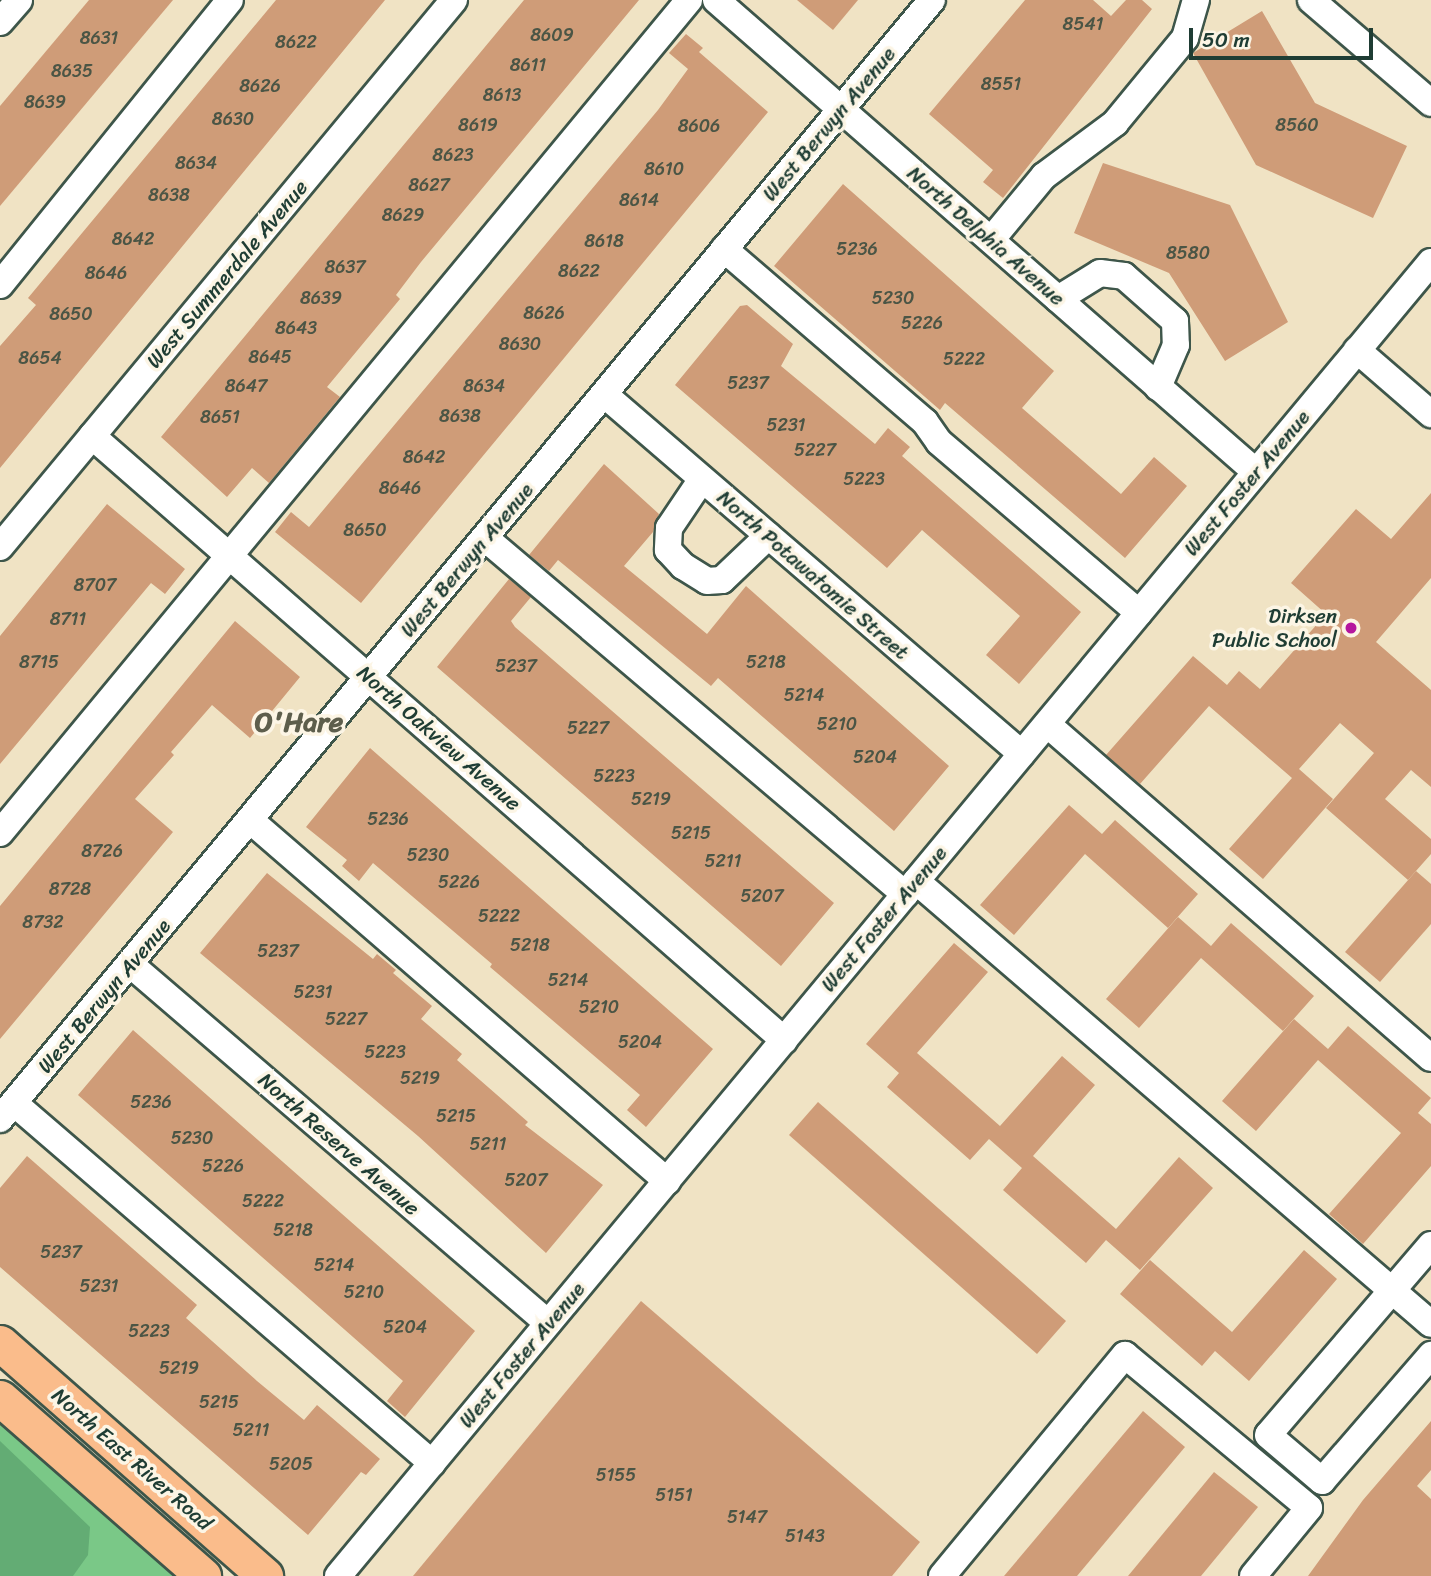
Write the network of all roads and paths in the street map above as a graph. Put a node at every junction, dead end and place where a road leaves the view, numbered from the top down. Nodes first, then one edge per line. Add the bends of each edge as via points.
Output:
1 (19, 0) edge
2 (230, 0) edge
3 (454, 0) edge
4 (690, 0) edge
5 (716, 0) edge
6 (932, 0) edge
7 (1196, 0) edge
8 (1311, 0) edge
9 (0, 22) edge
10 (1431, 103) edge
11 (841, 109) junction
12 (991, 240) junction
13 (724, 249) junction
14 (1431, 262) edge
15 (0, 285) edge
16 (1058, 299) junction
17 (1357, 350) junction
18 (1158, 387) junction
19 (604, 395) junction
20 (1431, 414) edge
21 (92, 436) junction
22 (1256, 472) junction
23 (702, 479) junction
24 (768, 536) junction
25 (485, 538) junction
26 (1, 544) edge
27 (229, 556) junction
28 (1139, 613) junction
29 (369, 677) junction
30 (1047, 724) junction
31 (1022, 754) junction
32 (250, 820) junction
33 (0, 833) edge
34 (911, 887) junction
35 (130, 964) junction
36 (784, 1040) junction
37 (1431, 1058) edge
38 (7, 1111) edge
39 (667, 1181) junction
40 (1431, 1245) edge
41 (1392, 1290) junction
42 (548, 1323) junction
43 (1431, 1324) edge
44 (0, 1343) edge
45 (1431, 1355) edge
46 (0, 1398) edge
47 (432, 1463) junction
48 (203, 1576) edge
49 (265, 1576) edge
50 (338, 1576) edge
51 (942, 1576) edge
52 (1253, 1576) edge

1 - 9 street
2 - 15 street
3 - 21 street, West Summerdale Avenue
4 - 27 street
5 - 11 street, North Delphia Avenue
6 - 11 street, West Berwyn Avenue
7 - 12 street via 1185,38 1115,123 1044,176
8 - 10 street
11 - 12 street, North Delphia Avenue
11 - 13 street, West Berwyn Avenue
12 - 16 street, North Delphia Avenue
13 - 19 street, West Berwyn Avenue
13 - 28 street
14 - 17 street, West Foster Avenue
16 - 18 street, North Delphia Avenue
16 - 18 street via 1100,273 1124,276 1165,312 1175,321 1176,345
17 - 20 street
17 - 22 street, West Foster Avenue
18 - 22 street, North Delphia Avenue
19 - 23 street, North Potawatomie Street
19 - 25 street, West Berwyn Avenue
21 - 26 street, West Summerdale Avenue
21 - 27 street, North Oakview Avenue
22 - 28 street, West Foster Avenue
23 - 24 street, North Potawatomie Street
23 - 24 street via 669,528 668,550 684,566 707,582 722,580
24 - 31 street, North Potawatomie Street
25 - 29 street, West Berwyn Avenue
25 - 34 street
27 - 29 street, North Oakview Avenue
27 - 33 street
28 - 30 street, West Foster Avenue
29 - 32 street, West Berwyn Avenue
29 - 36 street, North Oakview Avenue
30 - 31 street, West Foster Avenue
30 - 37 street
31 - 34 street, West Foster Avenue
32 - 35 street, West Berwyn Avenue
32 - 39 street
34 - 36 street, West Foster Avenue
34 - 41 street
35 - 38 street, West Berwyn Avenue
35 - 42 street, North Reserve Avenue
36 - 39 street, West Foster Avenue
38 - 47 street
39 - 42 street, West Foster Avenue
40 - 41 street
41 - 43 street
41 - 45 street via 1268,1435 1322,1481
42 - 47 street, West Foster Avenue
44 - 49 main road, North East River Road
46 - 48 main road, North East River Road
47 - 50 street, West Foster Avenue
51 - 52 street via 1125,1355 1310,1508

